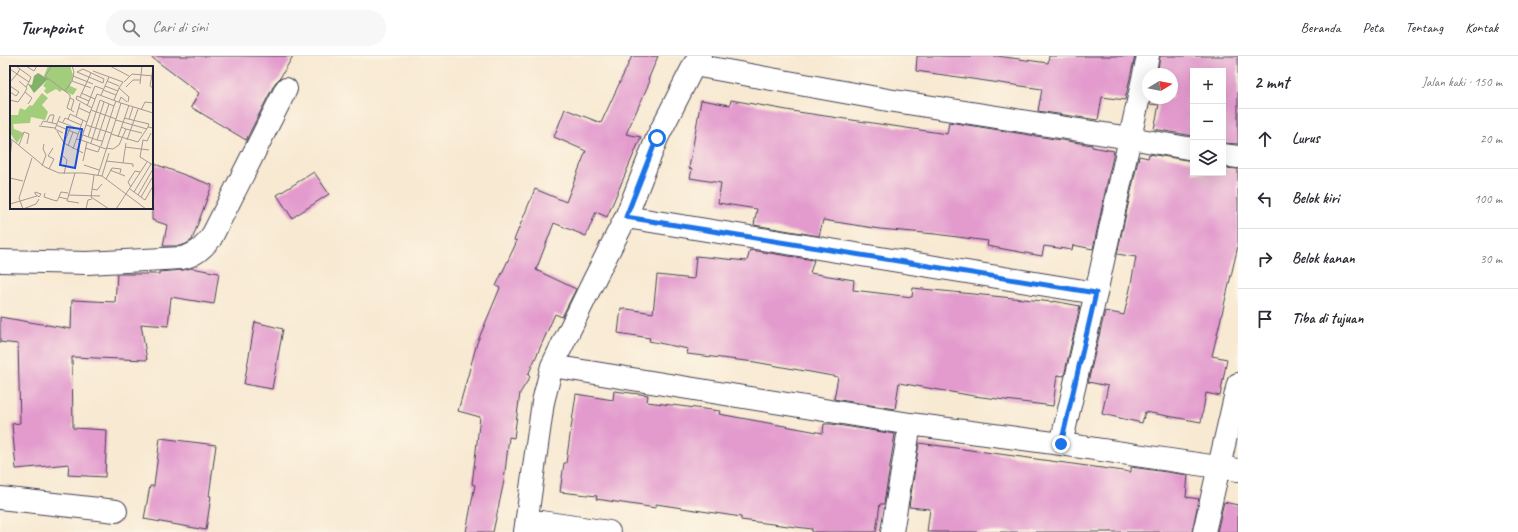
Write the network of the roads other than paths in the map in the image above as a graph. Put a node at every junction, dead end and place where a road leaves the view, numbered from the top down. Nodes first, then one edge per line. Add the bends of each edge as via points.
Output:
1 (1148, 56) edge
2 (697, 61) edge
3 (286, 89) dead end
4 (1130, 138) junction
5 (1190, 148) edge
6 (1226, 155) edge
7 (1238, 157) edge
8 (626, 217) junction
9 (0, 262) edge
10 (1096, 293) junction
11 (552, 366) junction
12 (1238, 384) edge
13 (910, 424) junction
14 (1061, 444) junction
15 (1228, 469) edge
16 (0, 498) edge
17 (116, 511) dead end
18 (526, 526) edge
19 (609, 532) edge
20 (892, 532) edge
21 (1204, 532) edge

1 - 4 street
2 - 4 street via 896,101
2 - 8 street via 657,138
3 - 9 street via 211,238 192,256 88,263
4 - 5 street
4 - 10 street
6 - 7 street
8 - 10 street
8 - 11 street
10 - 14 street
11 - 13 street
11 - 18 street via 543,402
12 - 15 street
13 - 14 street
13 - 20 street
14 - 15 street
15 - 21 street
16 - 17 street
18 - 19 street

